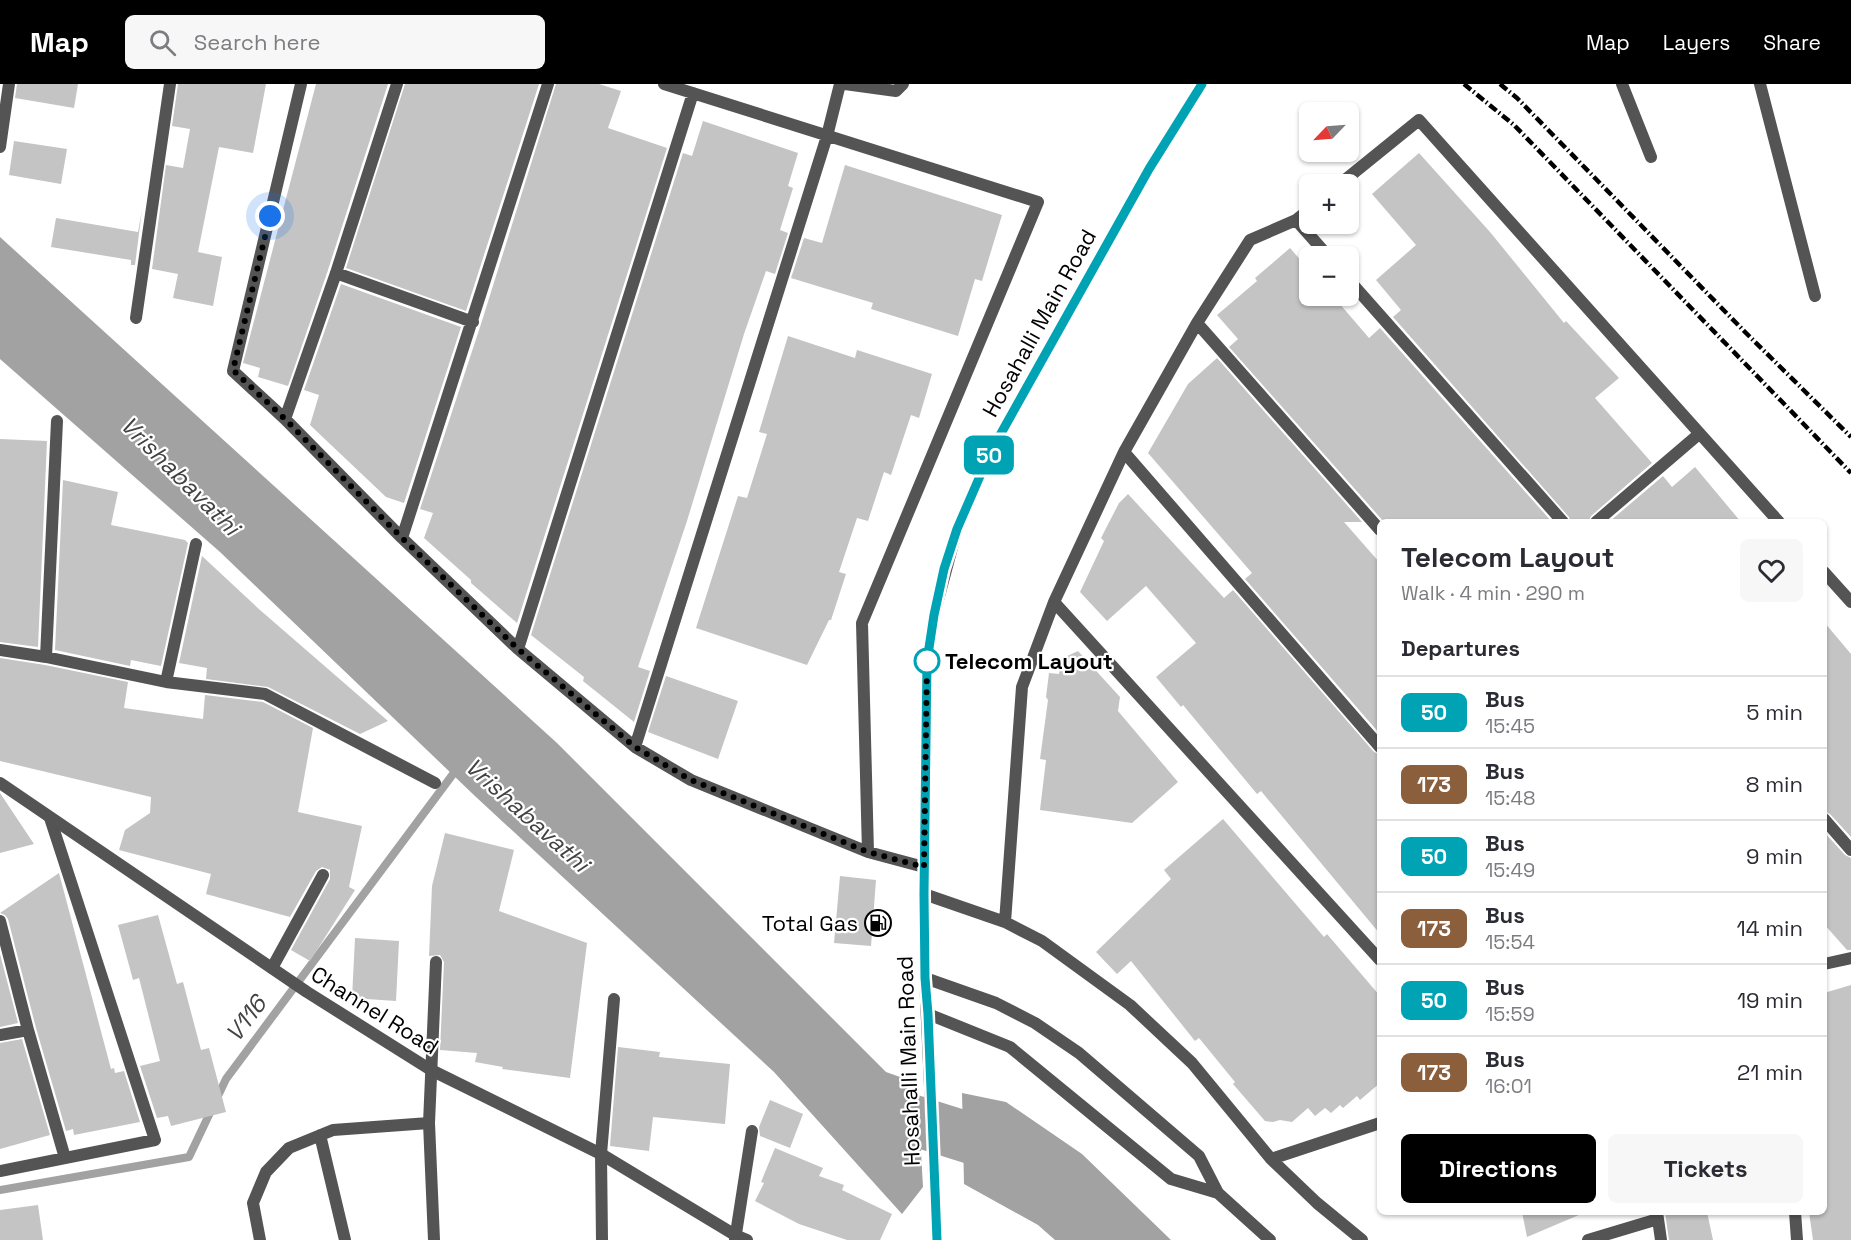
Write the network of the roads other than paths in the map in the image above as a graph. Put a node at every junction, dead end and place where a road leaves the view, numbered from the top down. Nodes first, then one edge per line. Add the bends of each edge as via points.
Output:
1 (9, 84) edge
2 (170, 84) edge
3 (301, 84) edge
4 (397, 84) edge
5 (548, 84) edge
6 (664, 84) edge
7 (840, 84) edge
8 (845, 84) edge
9 (903, 84) edge
10 (1202, 84) edge
11 (1622, 84) edge
12 (1760, 84) edge
13 (693, 93) junction
14 (827, 136) junction
15 (0, 147) edge
16 (1651, 157) dead end
17 (1352, 174) edge
18 (1299, 218) edge
19 (1296, 220) junction
20 (1319, 246) edge
21 (336, 273) junction
22 (1359, 291) edge
23 (1815, 296) dead end
24 (136, 318) dead end
25 (473, 322) junction
26 (1197, 323) junction
27 (285, 419) junction
28 (57, 422) dead end
29 (1699, 434) junction
30 (1124, 452) junction
31 (1560, 519) edge
32 (1600, 519) edge
33 (1776, 519) edge
34 (1377, 527) edge
35 (402, 538) junction
36 (196, 544) dead end
37 (1827, 575) edge
38 (1054, 602) junction
39 (1851, 602) edge
40 (518, 649) junction
41 (0, 650) edge
42 (46, 657) junction
43 (166, 682) junction
44 (1377, 744) edge
45 (635, 747) junction
46 (435, 783) dead end
47 (3, 788) edge
48 (50, 818) junction
49 (1827, 822) edge
50 (1851, 850) edge
51 (868, 852) junction
52 (924, 867) junction
53 (323, 875) dead end
54 (924, 894) junction
55 (0, 921) edge
56 (1005, 922) junction
57 (1377, 957) edge
58 (1851, 958) edge
59 (436, 962) dead end
60 (1827, 963) edge
61 (272, 968) junction
62 (925, 978) junction
63 (614, 999) dead end
64 (928, 1014) junction
65 (28, 1030) junction
66 (0, 1035) edge
67 (431, 1070) junction
68 (429, 1123) junction
69 (1377, 1124) edge
70 (752, 1131) dead end
71 (320, 1135) junction
72 (601, 1154) junction
73 (66, 1158) junction
74 (1271, 1159) junction
75 (0, 1171) edge
76 (1218, 1193) junction
77 (1795, 1215) edge
78 (1658, 1216) edge
79 (739, 1238) edge
80 (260, 1240) edge
81 (345, 1240) edge
82 (435, 1240) edge
83 (602, 1240) edge
84 (937, 1240) edge
85 (1270, 1240) edge
86 (1362, 1240) edge
87 (1588, 1240) edge
88 (1661, 1240) edge
89 (1797, 1240) edge

1 - 15 street
2 - 24 street
3 - 27 street via 233,370
4 - 21 street
5 - 25 street
6 - 13 street
7 - 14 street
8 - 9 street via 896,91
10 - 52 street, Hosahalli Main Road via 1149,169 990,453 957,529 934,615 927,661
11 - 16 street
12 - 23 street
13 - 14 street
13 - 40 street
14 - 45 street
14 - 51 street via 1038,202 862,622
17 - 29 street via 1419,120
18 - 19 street
19 - 20 street
19 - 26 street via 1250,240
21 - 25 street
21 - 27 street
22 - 31 street
25 - 35 street
26 - 30 street
26 - 34 street
27 - 35 street
28 - 42 street
29 - 32 street
29 - 33 street
30 - 38 street
30 - 44 street
35 - 40 street
36 - 43 street
37 - 39 street
38 - 56 street via 1022,687
38 - 57 street
40 - 45 street
41 - 42 street
42 - 43 street
43 - 46 street via 265,694
45 - 51 street via 691,780
47 - 48 street, Channel Road
48 - 61 street, Channel Road
48 - 73 street via 154,1140
49 - 50 street
51 - 52 street
52 - 54 street, Hosahalli Main Road
53 - 61 street
54 - 56 street
54 - 62 street, Hosahalli Main Road
55 - 65 street
56 - 74 street via 1042,941 1130,1005 1192,1063
58 - 60 street
59 - 67 street
61 - 67 street, Channel Road
62 - 64 street, Hosahalli Main Road
62 - 76 street via 996,1003 1079,1053 1200,1156
63 - 72 street
64 - 76 street via 1010,1047 1171,1179
64 - 84 street, Hosahalli Main Road
65 - 66 street
65 - 73 street
67 - 68 street
67 - 72 street, Channel Road
68 - 71 street via 333,1130
68 - 82 street
69 - 74 street
70 - 79 street
71 - 80 street via 289,1148 266,1172 253,1203
71 - 81 street
72 - 79 street, Channel Road
72 - 83 street
73 - 75 street
74 - 86 street
76 - 85 street
77 - 89 street
78 - 87 street
78 - 88 street

